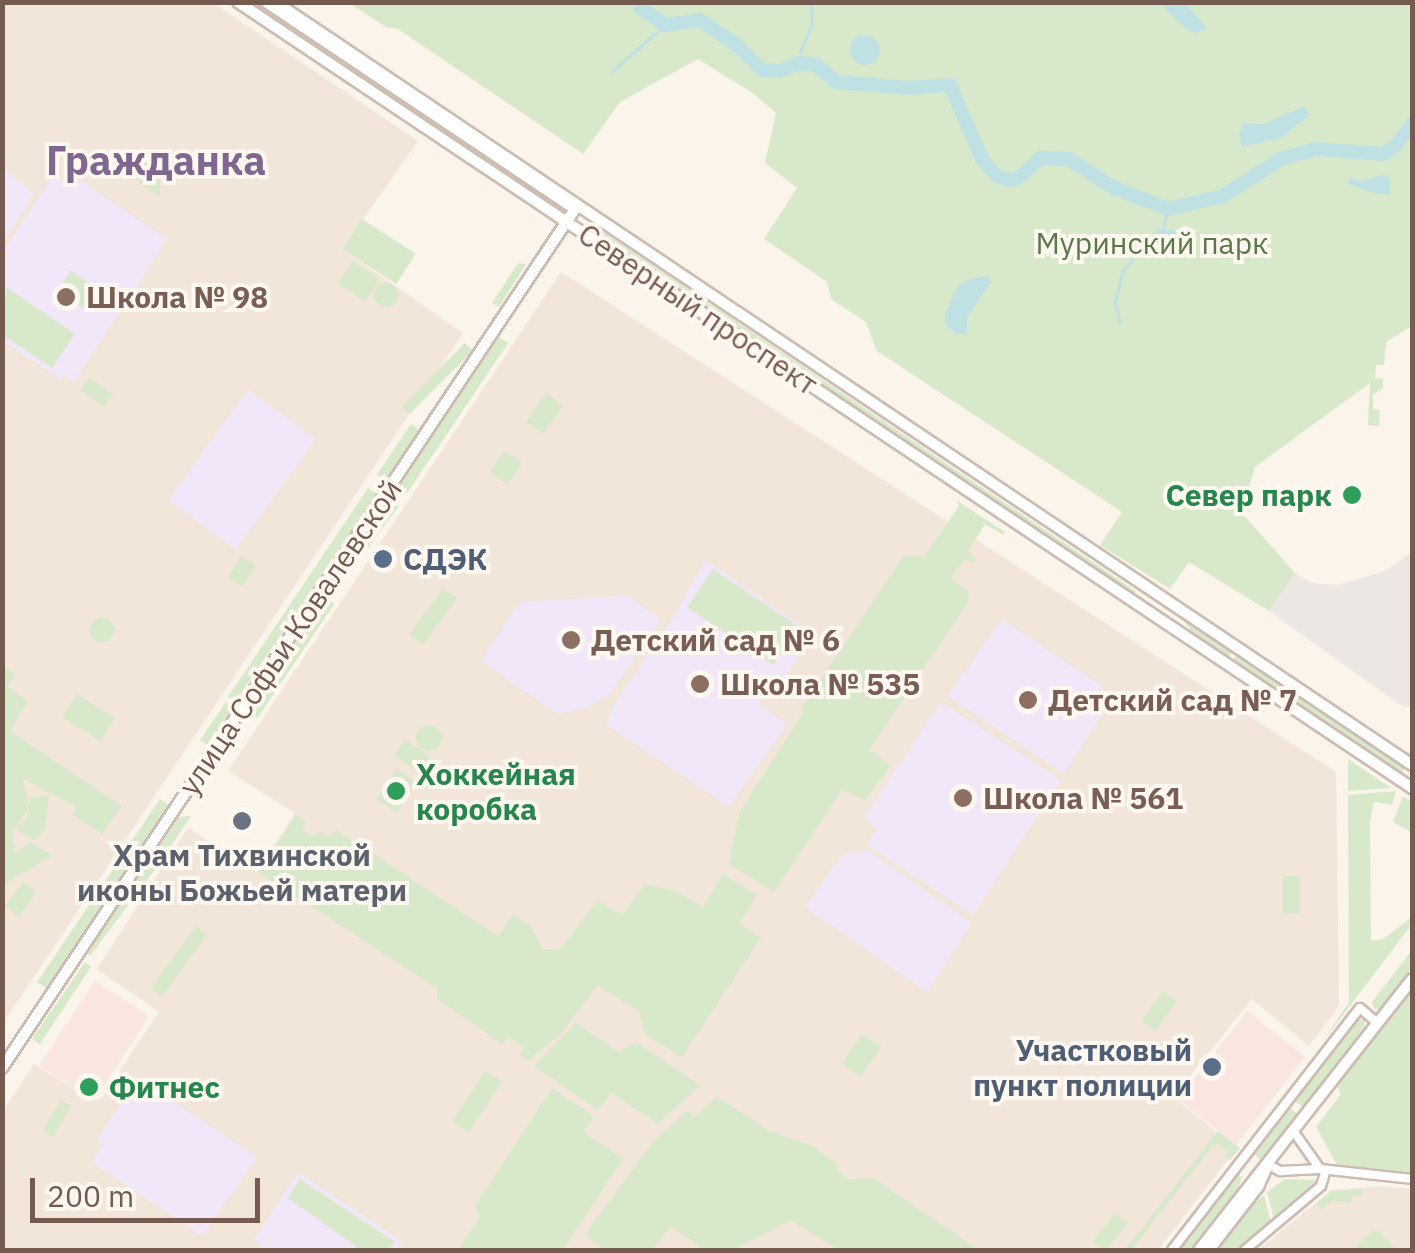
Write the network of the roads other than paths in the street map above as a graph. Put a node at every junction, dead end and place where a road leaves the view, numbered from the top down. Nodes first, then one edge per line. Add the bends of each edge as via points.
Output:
1 (238, 2) edge
2 (264, 2) edge
3 (275, 2) edge
4 (576, 208) junction
5 (567, 222) junction
6 (1168, 601) junction
7 (1157, 617) junction
8 (1412, 766) edge
9 (1408, 785) edge
10 (1412, 979) edge
11 (1377, 1022) junction
12 (2, 1068) edge
13 (1294, 1132) junction
14 (1270, 1165) junction
15 (1323, 1169) junction
16 (1412, 1179) edge
17 (1172, 1250) edge
18 (1200, 1250) edge
19 (1210, 1250) edge
20 (1244, 1250) edge

1 - 5 main road, Северный проспект
2 - 4 street, Северный проспект
3 - 4 main road, Северный проспект
4 - 5 main road, улица Софьи Ковалевской
4 - 6 main road, Северный проспект
5 - 7 main road, Северный проспект
5 - 12 main road, улица Софьи Ковалевской
6 - 7 main road
6 - 8 main road, Северный проспект
7 - 9 main road, Северный проспект
8 - 9 main road, Северный проспект
10 - 11 main road
11 - 13 main road
11 - 17 street via 1360,1008
13 - 14 main road
13 - 15 street
14 - 15 street via 1280,1171
14 - 18 main road
14 - 19 street
15 - 16 street
15 - 20 street via 1321,1186

